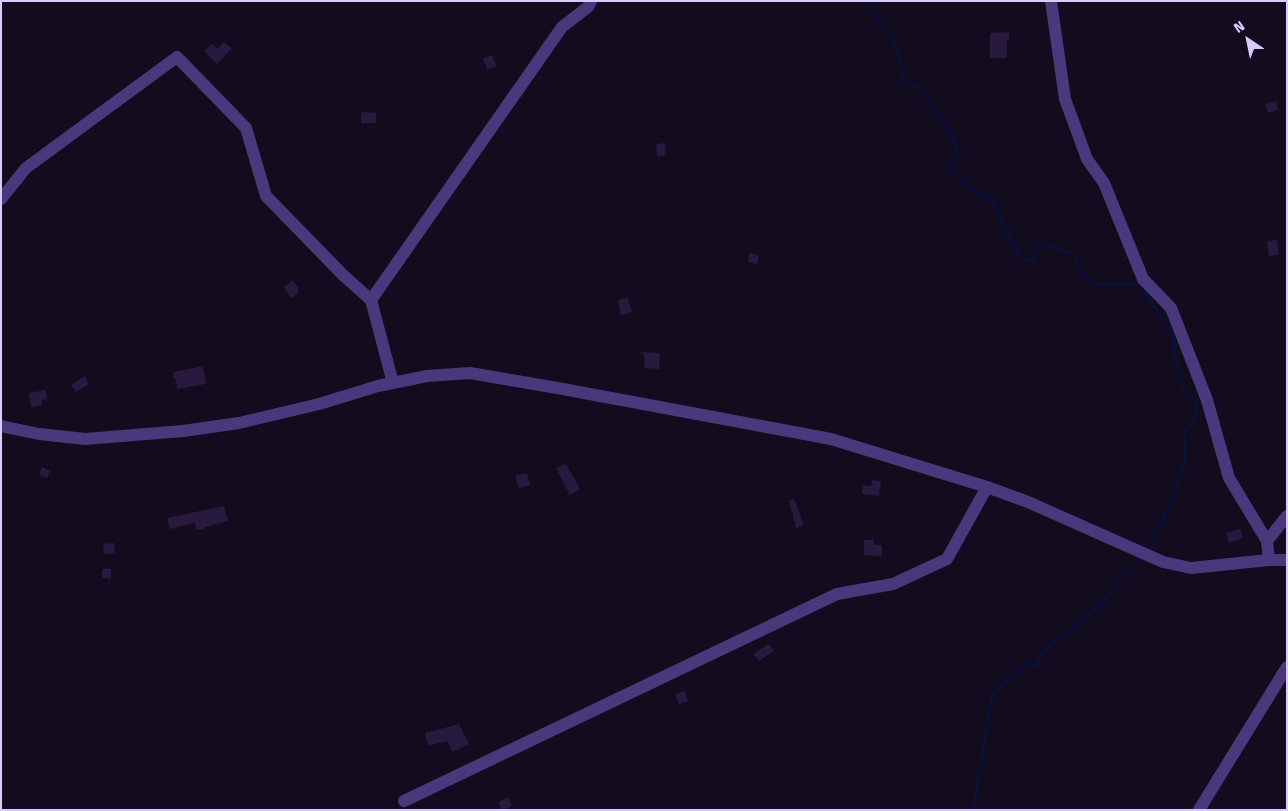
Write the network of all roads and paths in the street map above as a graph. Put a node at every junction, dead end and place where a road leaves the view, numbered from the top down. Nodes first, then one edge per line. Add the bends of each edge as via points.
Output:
1 (591, 1) edge
2 (1051, 1) edge
3 (1, 200) edge
4 (371, 300) junction
5 (393, 383) junction
6 (1, 426) edge
7 (987, 487) junction
8 (1287, 516) edge
9 (1266, 541) junction
10 (1269, 560) junction
11 (1287, 560) edge
12 (1287, 667) edge
13 (404, 801) dead end
14 (1199, 810) edge

1 - 4 street via 588,8 562,27
2 - 9 street via 1065,99 1087,160 1104,183 1144,279 1171,308 1206,400 1229,478
3 - 4 street via 26,168 177,57 246,128 266,196 342,275
4 - 5 street
5 - 6 street via 238,423 183,432 85,439
5 - 7 street via 427,376 470,374 563,389 831,439
7 - 10 street via 1163,562 1191,568
7 - 13 street via 947,559 893,584 838,594
8 - 9 street
9 - 10 street
10 - 11 street
12 - 14 street

